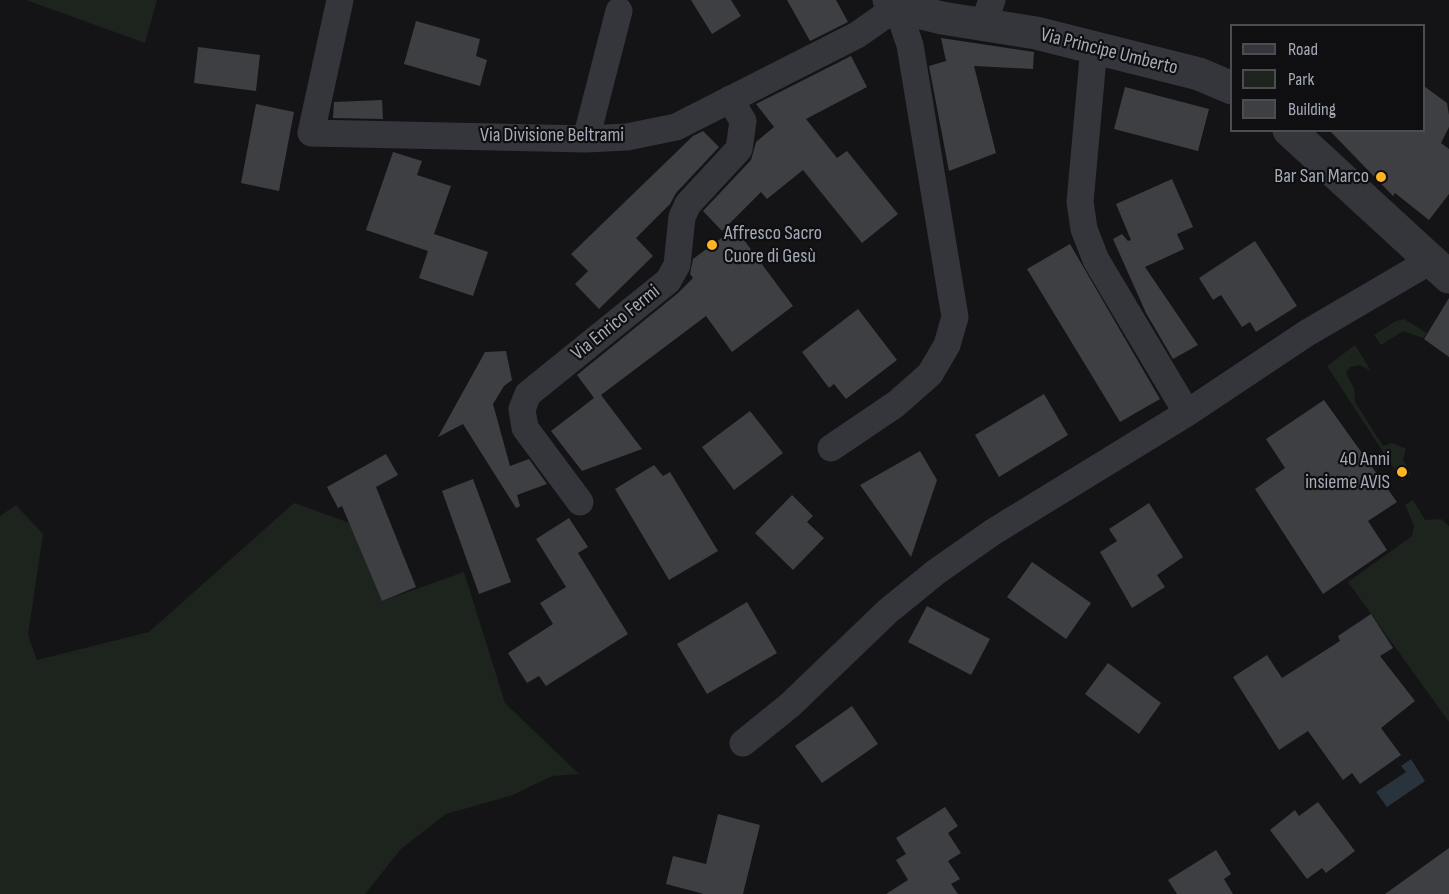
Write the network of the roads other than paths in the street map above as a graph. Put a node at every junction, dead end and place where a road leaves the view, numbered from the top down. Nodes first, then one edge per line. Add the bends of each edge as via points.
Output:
1 (340, 0) edge
2 (893, 4) edge
3 (619, 11) dead end
4 (988, 12) edge
5 (1094, 47) junction
6 (1230, 87) edge
7 (730, 99) junction
8 (1290, 132) edge
9 (586, 139) junction
10 (1440, 269) edge
11 (1187, 413) junction
12 (831, 448) dead end
13 (580, 502) dead end
14 (743, 743) dead end

1 - 9 street, Via Divisione Beltrami via 311,133
2 - 4 street, Via Principe Umberto
2 - 7 street, Via Divisione Beltrami via 856,35
2 - 12 street via 910,45 955,317 947,345 930,374 896,404
3 - 9 street
4 - 5 street, Via Principe Umberto via 1036,33
5 - 6 street, Via Principe Umberto via 1199,74
5 - 11 street via 1080,202 1084,230 1096,260
7 - 9 street, Via Divisione Beltrami via 676,127 627,137
7 - 13 street, Via Enrico Fermi via 743,121 739,149 688,204 682,217 677,264 668,281 528,394 522,409 525,428
8 - 10 street
10 - 11 street via 1307,333
11 - 14 street via 993,532 936,572

